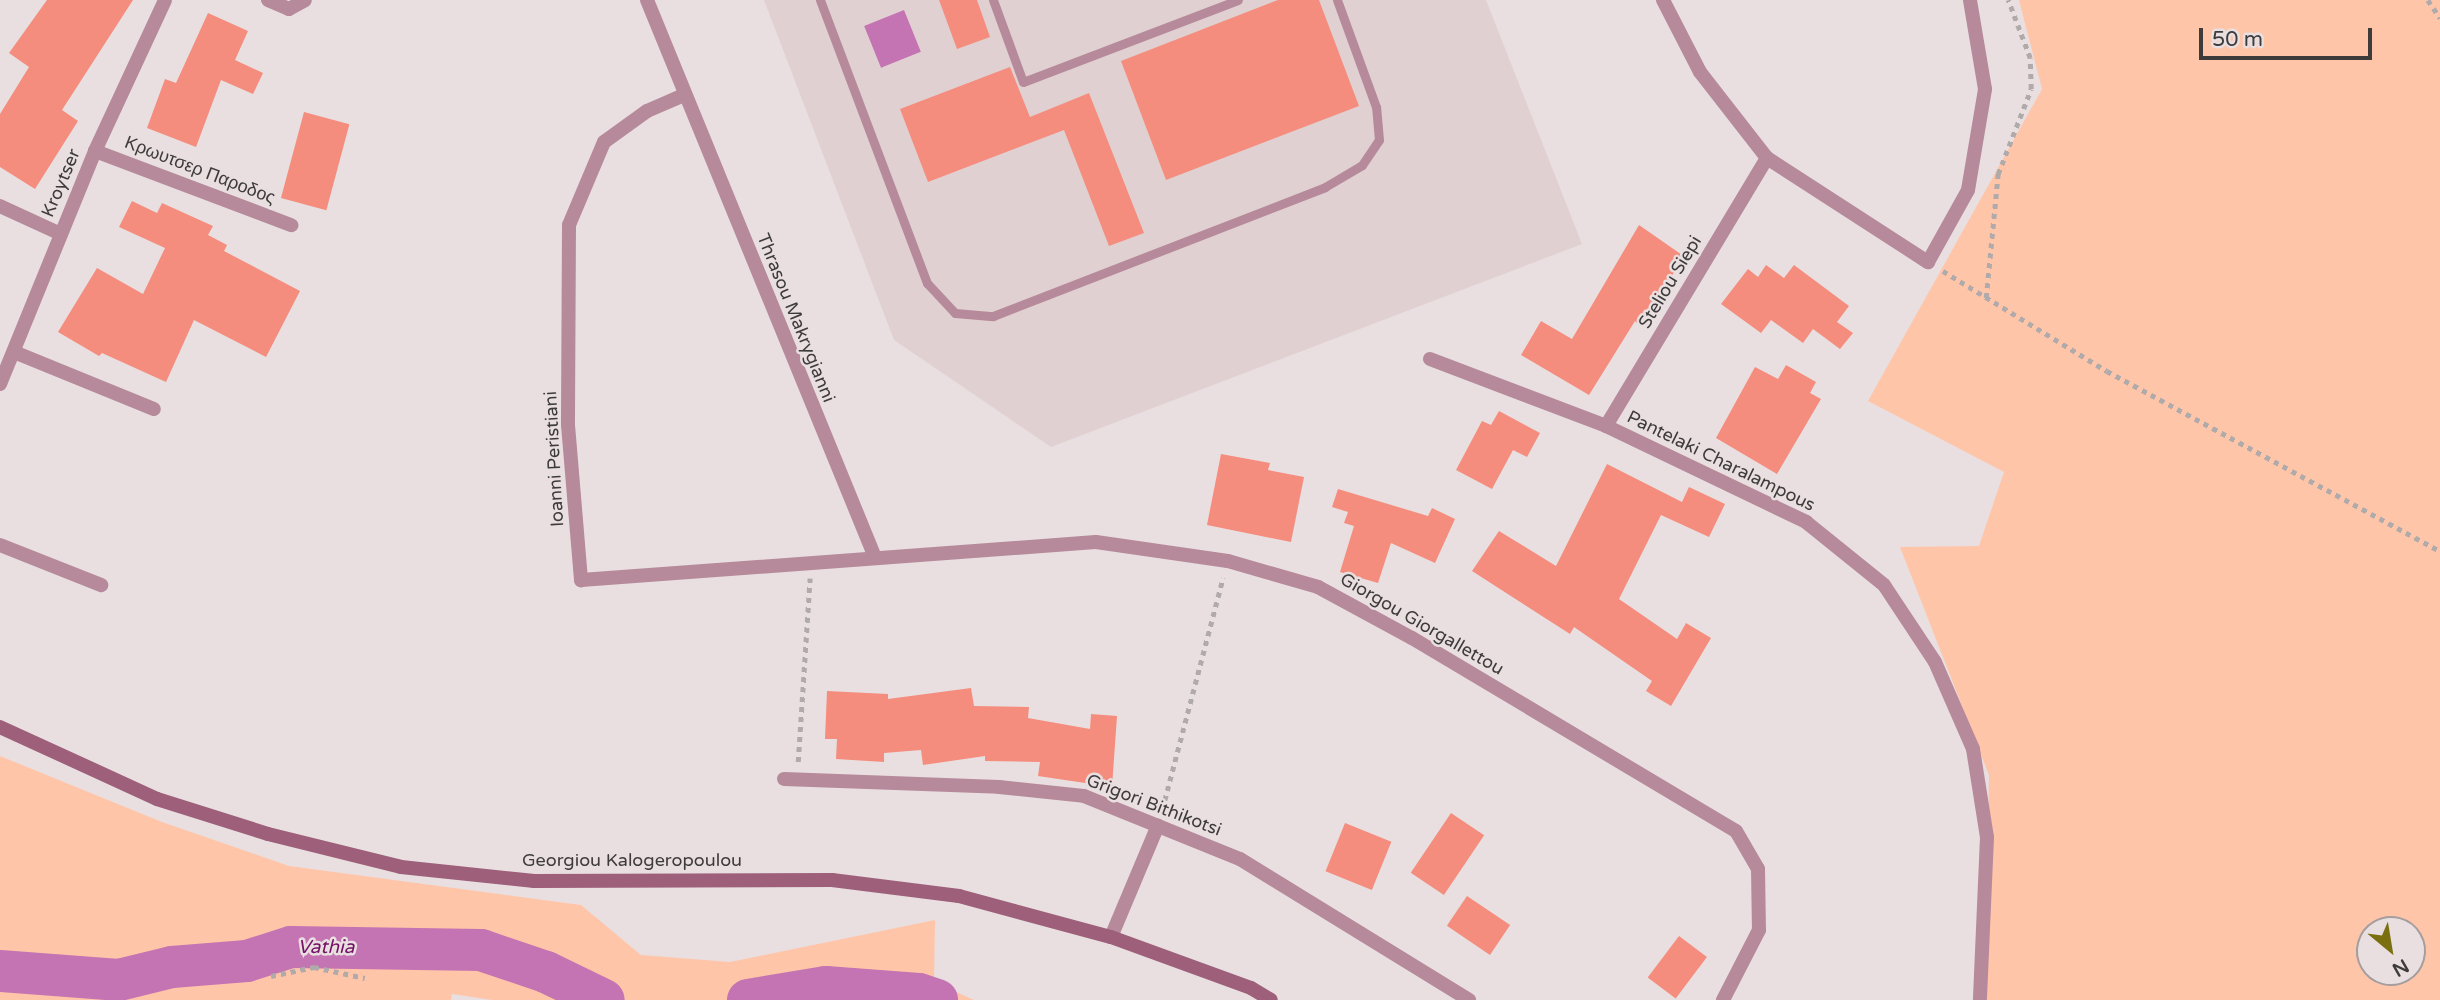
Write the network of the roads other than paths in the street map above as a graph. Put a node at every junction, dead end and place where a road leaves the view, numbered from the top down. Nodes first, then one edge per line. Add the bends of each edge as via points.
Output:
1 (165, 0) edge
2 (268, 0) edge
3 (305, 0) edge
4 (648, 0) edge
5 (820, 0) edge
6 (993, 0) edge
7 (1238, 0) edge
8 (1337, 0) edge
9 (1663, 0) edge
10 (1970, 0) edge
11 (684, 95) junction
12 (95, 151) junction
13 (1767, 158) junction
14 (0, 206) edge
15 (291, 225) dead end
16 (61, 234) junction
17 (13, 352) junction
18 (1430, 359) dead end
19 (0, 384) edge
20 (154, 409) dead end
21 (1606, 426) junction
22 (0, 545) edge
23 (873, 555) junction
24 (101, 586) dead end
25 (0, 727) edge
26 (790, 780) road end
27 (1158, 825) junction
28 (1111, 937) junction
29 (1271, 1000) edge
30 (1469, 1000) edge
31 (1723, 1000) edge
32 (1980, 1000) edge

1 - 12 street, Kroytser
2 - 3 street via 289,9
4 - 11 street, Thrasou Makrygianni
5 - 8 lane via 928,283 955,313 993,316 1325,187 1362,165 1379,140 1376,107
6 - 7 lane via 1023,82
9 - 13 street via 1700,72
10 - 13 street via 1985,89 1968,190 1928,262
11 - 23 street, Thrasou Makrygianni
11 - 23 street, Ioanni Peristiani via 648,111 604,142 569,225 568,425 581,580 811,564
12 - 15 street, Κρωυτσερ Παροδος
12 - 16 street, Kroytser
13 - 21 street, Steliou Siepi
14 - 16 street
16 - 17 street, Kroytser
17 - 19 street, Kroytser
17 - 20 street
18 - 21 street, Pantelaki Charalampous
21 - 32 street, Pantelaki Charalampous via 1807,522 1884,585 1935,662 1973,749 1987,837
22 - 24 street
23 - 31 street, Giorgou Giorgallettou via 1096,542 1228,561 1318,587 1735,831 1758,869 1759,930
25 - 28 street, Georgiou Kalogeropoulou via 157,799 268,834 401,867 534,881 832,880 959,896
26 - 27 street, Grigori Bithikotsi via 999,787 1084,796
27 - 28 street
27 - 30 street, Grigori Bithikotsi via 1240,859
28 - 29 street, Georgiou Kalogeropoulou via 1251,988

